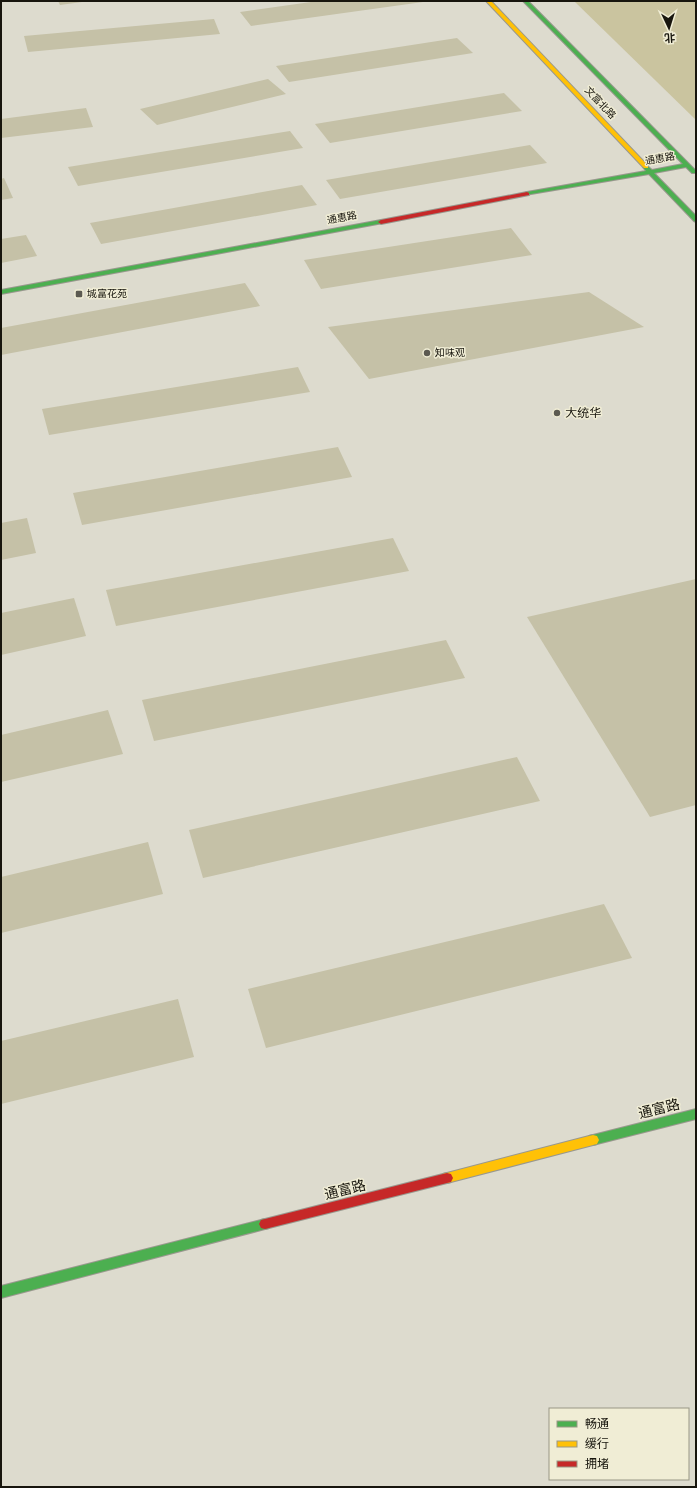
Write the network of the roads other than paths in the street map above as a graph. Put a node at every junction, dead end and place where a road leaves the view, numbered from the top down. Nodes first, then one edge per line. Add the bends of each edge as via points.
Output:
1 (488, 1) edge
2 (525, 1) edge
3 (686, 165) junction
4 (650, 172) junction
5 (696, 175) edge
6 (696, 220) edge
7 (1, 292) edge
8 (696, 1114) edge
9 (1, 1292) edge

1 - 4 main road, 文富北路
2 - 3 main road, 文富北路
3 - 4 main road, 通惠路
3 - 5 main road, 文富北路
4 - 6 main road, 文富北路
4 - 7 main road, 通惠路
8 - 9 main road, 通富路

